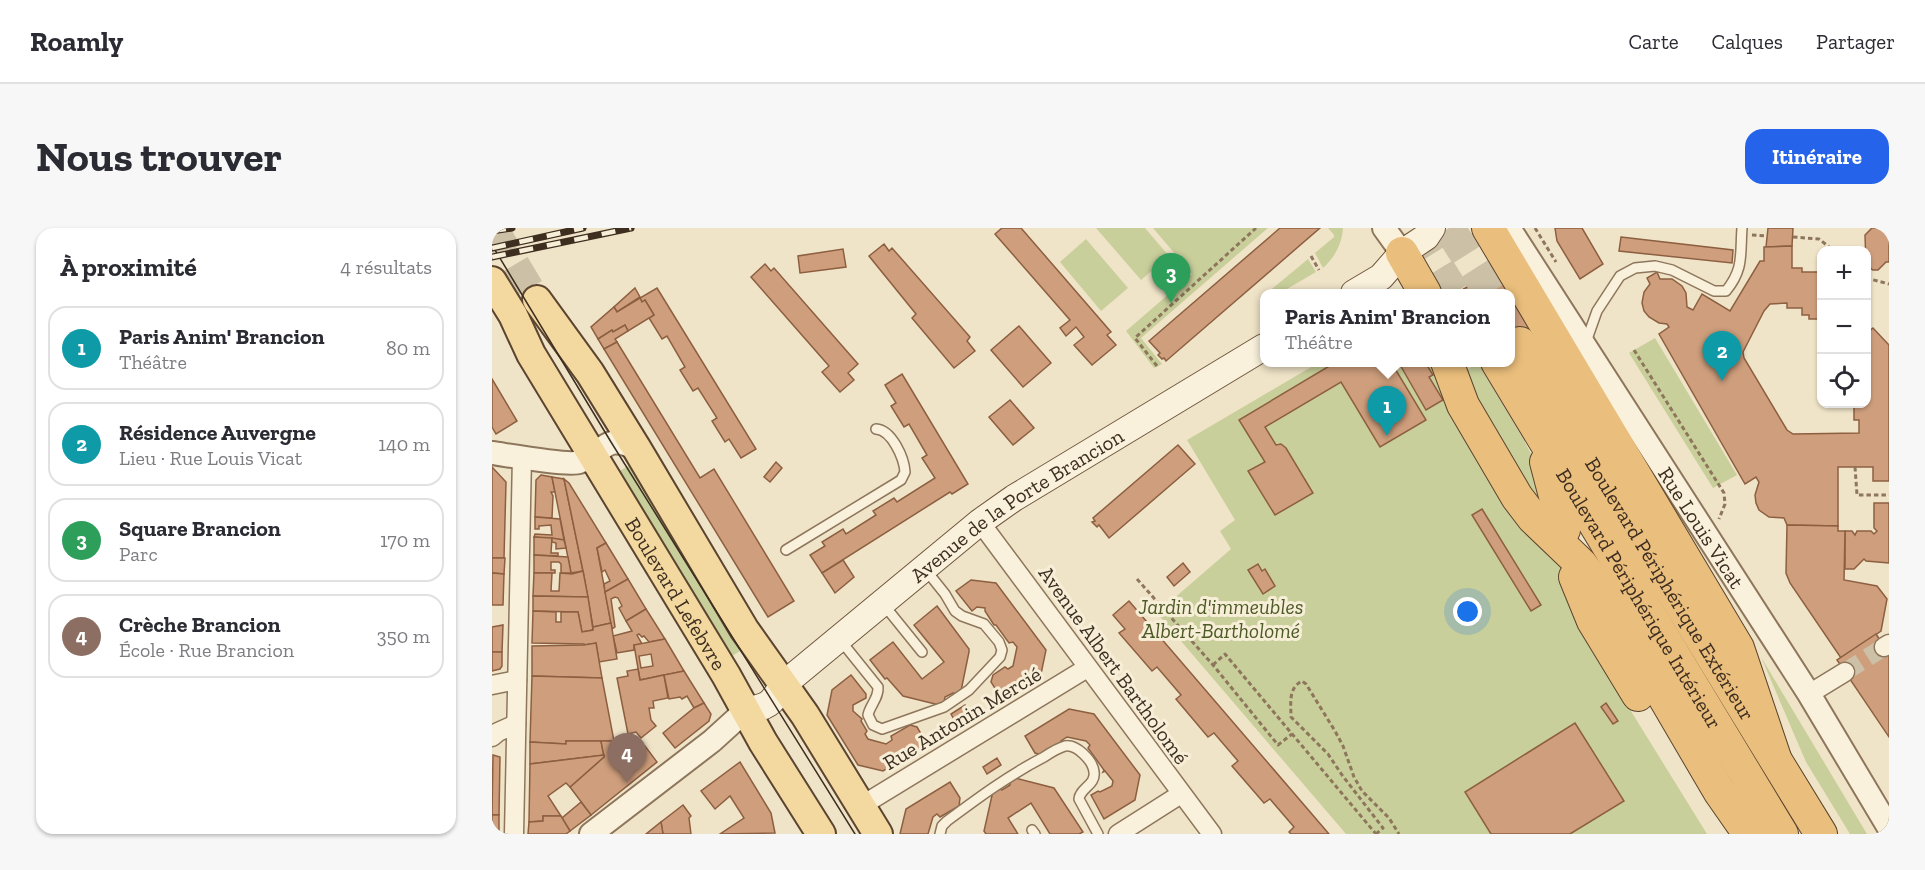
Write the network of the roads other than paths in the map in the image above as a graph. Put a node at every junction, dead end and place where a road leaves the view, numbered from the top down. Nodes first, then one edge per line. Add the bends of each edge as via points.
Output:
1 (1384, 228) edge
2 (1432, 228) edge
3 (1488, 228) edge
4 (1509, 228) edge
5 (1742, 228) edge
6 (1403, 241) edge
7 (492, 281) edge
8 (1362, 289) edge
9 (1423, 289) edge
10 (547, 298) tunnel mouth
11 (492, 307) edge
12 (1584, 345) junction
13 (1260, 349) edge
14 (531, 354) junction
15 (1515, 362) edge
16 (1449, 367) edge
17 (1514, 367) edge
18 (1536, 426) junction
19 (876, 429) dead end
20 (637, 449) junction
21 (492, 453) edge
22 (592, 454) junction
23 (522, 457) junction
24 (980, 522) junction
25 (1564, 530) dead end
26 (786, 550) dead end
27 (924, 569) junction
28 (1575, 577) dead end
29 (883, 603) junction
30 (839, 639) junction
31 (922, 652) dead end
32 (1087, 668) junction
33 (1845, 672) tunnel mouth
34 (517, 680) junction
35 (784, 684) junction
36 (492, 685) edge
37 (1809, 694) junction
38 (745, 711) junction
39 (516, 724) junction
40 (492, 737) edge
41 (1775, 758) junction
42 (1181, 794) junction
43 (861, 806) junction
44 (1889, 828) edge
45 (514, 834) edge
46 (591, 834) edge
47 (821, 834) edge
48 (878, 834) edge
49 (940, 834) edge
50 (1098, 834) edge
51 (1118, 834) edge
52 (1212, 834) edge
53 (1722, 834) edge
54 (1749, 834) edge
55 (1782, 834) edge
56 (1821, 834) edge

1 - 6 street
2 - 6 main road via 1426,237
3 - 41 highway via 1738,648
4 - 12 street, Rue Louis Vicat
5 - 12 lane via 1740,268 1726,291 1714,291 1672,270 1655,266 1635,268 1620,276 1597,311
6 - 8 main road via 1381,276
6 - 9 highway
7 - 14 main road, Boulevard Lefebvre
10 - 20 main road, Boulevard Lefebvre
11 - 14 main road, Boulevard Lefebvre
12 - 37 street, Rue Louis Vicat
13 - 24 main road, Avenue de la Porte Brancion via 1068,464
14 - 22 main road, Boulevard Lefebvre
15 - 41 highway, Boulevard Périphérique Extérieur
16 - 54 highway via 1463,405 1518,497 1533,518 1593,579 1719,791
17 - 18 highway, Boulevard Périphérique Intérieur
18 - 25 highway
18 - 55 highway, Boulevard Périphérique Intérieur
19 - 26 lane via 889,436 904,464 901,480
20 - 22 street via 611,442
20 - 35 main road, Boulevard Lefebvre via 744,629
21 - 23 street
22 - 23 street via 578,463
22 - 38 main road, Boulevard Lefebvre
23 - 34 street
24 - 27 main road, Avenue de la Porte Brancion
24 - 32 street, Avenue Albert Bartholomé
27 - 29 main road, Avenue de la Porte Brancion
27 - 30 lane via 955,611 984,624 1002,650 969,690 944,707 882,729 873,725 867,715 879,693 878,687
28 - 53 highway via 1593,621
29 - 30 main road, Avenue de la Porte Brancion
29 - 31 lane
30 - 35 main road, Avenue de la Porte Brancion
32 - 42 street, Avenue Albert Bartholomé
32 - 43 street, Rue Antonin Mercié
33 - 37 street
34 - 36 street
34 - 39 street
35 - 38 main road, Avenue de la Porte Brancion via 772,702
35 - 43 main road, Boulevard Lefebvre
37 - 44 street, Rue Louis Vicat
38 - 46 street
38 - 47 main road, Boulevard Lefebvre
39 - 40 street
39 - 45 street
41 - 56 highway, Boulevard Périphérique Extérieur
42 - 51 street
42 - 52 street, Avenue Albert Bartholomé
43 - 48 main road, Boulevard Lefebvre
49 - 50 lane via 946,821 987,791 1064,746 1085,755 1094,770 1095,776 1079,799

